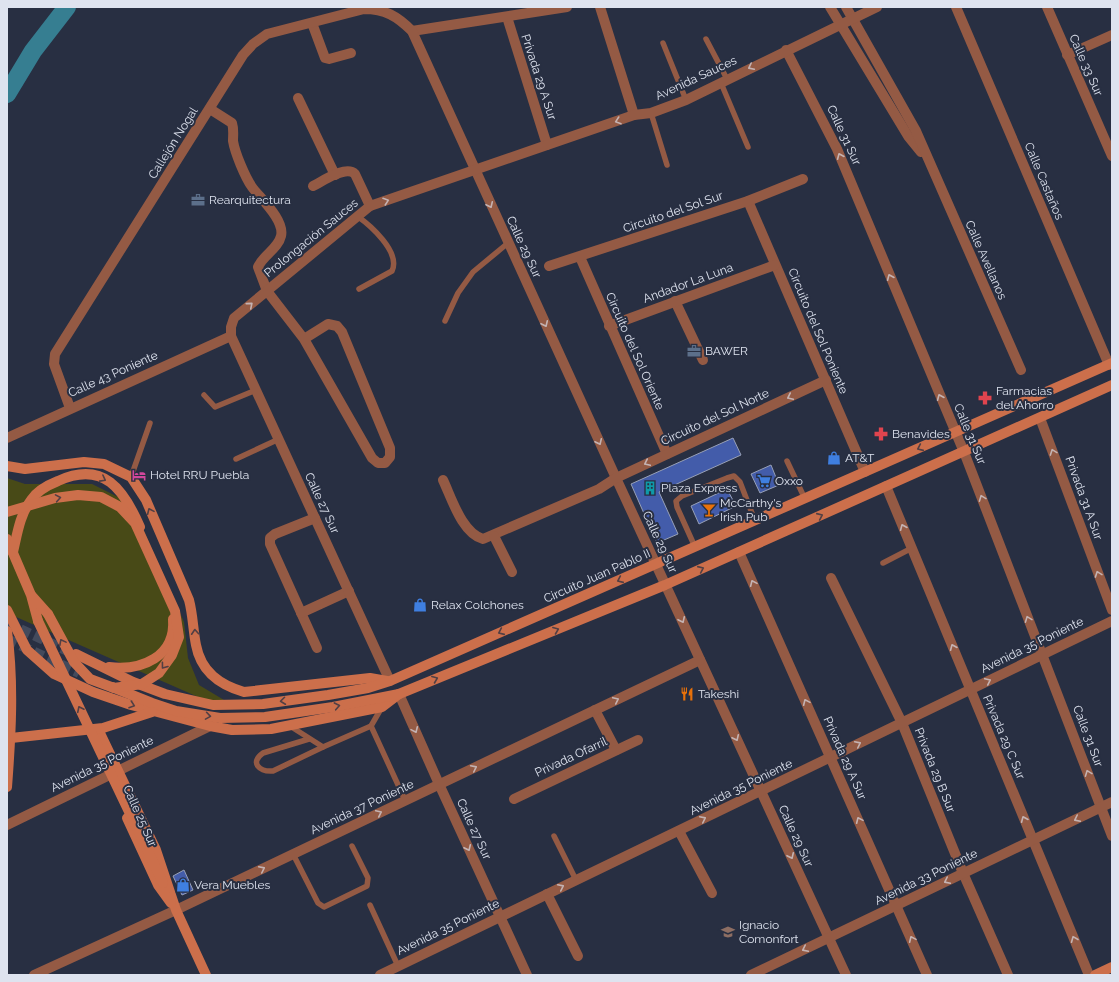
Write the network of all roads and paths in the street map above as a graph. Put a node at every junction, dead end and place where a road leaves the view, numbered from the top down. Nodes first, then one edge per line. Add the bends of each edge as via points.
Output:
1 (567, 7) edge
2 (600, 7) edge
3 (830, 7) edge
4 (846, 7) edge
5 (877, 7) edge
6 (956, 7) edge
7 (1047, 7) edge
8 (506, 17) junction
9 (852, 18) junction
10 (840, 24) junction
11 (313, 25) junction
12 (412, 31) junction
13 (1112, 35) edge
14 (706, 38) dead end
15 (662, 43) dead end
16 (786, 50) junction
17 (351, 53) dead end
18 (1067, 55) junction
19 (724, 81) junction
20 (298, 98) dead end
21 (686, 100) junction
22 (210, 109) junction
23 (651, 113) junction
24 (634, 115) junction
25 (547, 145) junction
26 (748, 147) dead end
27 (1112, 156) edge
28 (928, 161) junction
29 (667, 165) dead end
30 (474, 170) junction
31 (335, 176) junction
32 (803, 180) dead end
33 (314, 186) dead end
34 (748, 201) junction
35 (370, 206) junction
36 (356, 216) junction
37 (508, 243) junction
38 (580, 257) junction
39 (775, 265) junction
40 (549, 266) dead end
41 (359, 289) dead end
42 (267, 291) junction
43 (675, 301) junction
44 (445, 321) dead end
45 (609, 326) junction
46 (231, 336) junction
47 (304, 339) junction
48 (703, 360) dead end
49 (1110, 364) edge
50 (1021, 370) dead end
51 (826, 380) junction
52 (1112, 386) edge
53 (256, 390) junction
54 (204, 395) dead end
55 (70, 408) junction
56 (1040, 418) junction
57 (150, 423) dead end
58 (955, 432) junction
59 (7, 438) edge
60 (278, 440) junction
61 (964, 452) junction
62 (667, 454) junction
63 (236, 459) dead end
64 (787, 460) dead end
65 (7, 466) edge
66 (865, 472) junction
67 (131, 477) junction
68 (616, 478) junction
69 (443, 480) dead end
70 (886, 486) junction
71 (805, 499) junction
72 (7, 512) edge
73 (314, 518) junction
74 (755, 521) junction
75 (494, 536) junction
76 (7, 539) edge
77 (695, 547) junction
78 (912, 548) junction
79 (13, 552) junction
80 (739, 552) junction
81 (883, 563) dead end
82 (656, 564) junction
83 (512, 572) dead end
84 (831, 578) dead end
85 (665, 585) junction
86 (349, 591) junction
87 (31, 595) junction
88 (7, 610) edge
89 (1112, 610) edge
90 (301, 613) junction
91 (1112, 620) edge
92 (7, 631) edge
93 (317, 648) dead end
94 (76, 654) tunnel mouth
95 (1042, 655) junction
96 (700, 660) junction
97 (101, 666) junction
98 (9, 670) edge
99 (79, 673) tunnel mouth
100 (390, 681) junction
101 (9, 687) edge
102 (971, 690) junction
103 (399, 694) junction
104 (382, 708) junction
105 (595, 710) junction
106 (152, 712) junction
107 (9, 721) edge
108 (902, 722) junction
109 (210, 726) junction
110 (290, 726) junction
111 (371, 726) junction
112 (98, 729) junction
113 (86, 730) junction
114 (9, 738) edge
115 (309, 739) junction
116 (638, 740) dead end
117 (323, 747) junction
118 (616, 750) junction
119 (831, 758) junction
120 (117, 770) junction
121 (108, 775) junction
122 (439, 784) junction
123 (7, 787) edge
124 (761, 791) junction
125 (514, 798) dead end
126 (405, 800) junction
127 (1112, 802) edge
128 (1101, 807) junction
129 (7, 826) edge
130 (679, 831) junction
131 (554, 836) dead end
132 (1112, 836) edge
133 (1033, 840) junction
134 (352, 846) dead end
135 (293, 854) junction
136 (963, 873) junction
137 (576, 880) junction
138 (712, 893) dead end
139 (547, 894) junction
140 (370, 905) dead end
141 (896, 905) junction
142 (176, 910) junction
143 (500, 916) junction
144 (829, 938) junction
145 (578, 956) dead end
146 (398, 966) junction
147 (1112, 967) edge
148 (34, 975) edge
149 (206, 975) edge
150 (380, 975) edge
151 (527, 975) edge
152 (752, 975) edge
153 (846, 975) edge
154 (927, 975) edge
155 (1008, 975) edge
156 (1088, 975) edge
157 (1095, 975) edge

1 - 8 street
2 - 24 street
3 - 10 street, Calle Avellanos
4 - 9 street, Calle Avellanos
5 - 9 street, Avenida Sauces
6 - 49 street, Calle Castaños
7 - 18 street, Calle 33 Sur
8 - 12 street
8 - 25 street, Privada 29 A Sur
9 - 10 street, Avenida Sauces
9 - 28 street, Calle Avellanos via 916,131
10 - 16 street, Avenida Sauces
10 - 28 street, Calle Avellanos via 908,136
11 - 12 street, Callejón Nogal via 364,9 376,9 400,19
11 - 17 street via 325,58
11 - 22 street, Callejón Nogal via 267,34 253,44 240,60
12 - 30 street, Calle 29 Sur
13 - 18 street
14 - 19 lane
15 - 21 lane
16 -> 19 street, Avenida Sauces
58 -> 16 street, Calle 31 Sur via 837,149
18 - 27 street, Calle 33 Sur
19 - 21 street, Avenida Sauces
19 - 26 lane
20 - 31 street
21 - 23 street, Avenida Sauces
22 - 42 street via 232,123 235,147 248,180 280,224 282,234 278,243 258,268
22 - 55 street, Callejón Nogal via 55,354 54,364
23 - 24 street, Avenida Sauces
23 - 29 lane
24 -> 25 street, Avenida Sauces
25 - 30 street, Avenida Sauces
28 - 50 street, Calle Avellanos
35 -> 30 street, Prolongación Sauces
30 -> 37 street, Calle 29 Sur
31 - 33 street
31 - 35 street via 352,171
32 - 34 street, Circuito del Sol Sur
34 - 38 street, Circuito del Sol Sur
34 - 39 street, Circuito del Sol Poniente
35 - 36 street, Prolongación Sauces
36 - 41 lane via 381,236 394,263 392,270
36 - 42 street, Prolongación Sauces
37 - 44 lane via 473,272 458,293
37 -> 68 street, Calle 29 Sur
38 - 40 street, Circuito del Sol Sur
38 - 45 street, Circuito del Sol Oriente
39 - 43 street, Andador La Luna
39 - 51 street, Circuito del Sol Poniente
46 -> 42 street, Prolongación Sauces via 234,318
42 - 47 street
43 - 45 street, Andador La Luna
43 - 48 street
45 - 62 street, Circuito del Sol Oriente
46 - 53 street, Calle 27 Sur
46 - 55 street, Calle 43 Poniente
47 - 47 street via 372,458 378,463 385,463 390,457 390,448 342,332 337,326 328,324
49 - 58 main road, Circuito Juan Pablo II
51 -> 62 street, Circuito del Sol Norte
51 - 66 street, Circuito del Sol Poniente
52 - 56 main road
53 - 54 lane via 214,407
53 - 60 street, Calle 27 Sur
55 - 59 street, Calle 43 Poniente
56 - 61 main road
89 -> 56 street, Privada 31 A Sur
57 - 67 lane
58 - 61 street, Calle 31 Sur
58 -> 66 main road, Circuito Juan Pablo II
60 - 63 lane
60 - 73 street, Calle 27 Sur
61 - 70 main road
95 -> 61 street, Calle 31 Sur
62 -> 68 street, Circuito del Sol Norte
64 - 71 lane
65 - 67 main road via 25,469 84,462 104,464
66 - 71 main road, Circuito Juan Pablo II
100 -> 67 main road via 370,678 244,692 227,687 214,678 204,666 196,646 194,617 189,600 146,500
68 - 75 street, Circuito del Sol Norte via 599,490
68 - 82 street, Calle 29 Sur
69 - 75 street via 467,530 475,537 483,539
78 -> 70 street, Privada 29 C Sur
80 -> 70 main road
71 - 74 main road, Circuito Juan Pablo II
72 -> 87 main road, bridge via 55,498 78,495 101,497 120,507 135,523 175,612 179,637 172,655 159,672 142,684 114,688 90,679 74,662 48,614
73 - 86 street, Calle 27 Sur
73 - 90 street via 270,538 270,544
74 - 77 main road, Circuito Juan Pablo II
74 - 77 lane via 740,482 734,476 682,496 676,501 677,508
75 - 83 street
76 - 79 main road
77 - 82 main road, Circuito Juan Pablo II
78 - 81 lane
102 -> 78 street, Privada 29 C Sur
79 - 87 main road
79 -> 97 main road via 20,521 31,500 46,486 65,478 87,473 101,477 123,494 130,503 172,601 174,629 167,646 155,659 138,666 123,668
85 -> 80 main road
119 -> 80 street, Privada 29 A Sur
82 - 85 street, Calle 29 Sur
82 -> 100 main road, Circuito Juan Pablo II
84 - 108 street, Privada 29 B Sur
85 -> 96 street, Calle 29 Sur
103 -> 85 main road
86 - 90 street
86 - 100 street, Calle 27 Sur
142 -> 87 main road, bridge via 38,621
88 -> 106 main road via 27,650 54,674 92,692
90 - 93 street
91 - 95 street, Avenida 35 Poniente
92 - 98 main road
94 - 97 main road, Circuito Juan Pablo II
102 -> 95 street, Avenida 35 Poniente
128 -> 95 street, Calle 31 Sur
105 -> 96 street, Avenida 37 Poniente
96 -> 124 street, Calle 29 Sur
100 -> 97 main road, Circuito Juan Pablo II via 368,688 263,704 213,704 165,694
98 - 101 main road
99 -> 103 main road via 176,711 220,718 265,717
101 - 107 main road
102 - 108 street, Avenida 35 Poniente
133 -> 102 street, Privada 29 C Sur
103 - 104 main road
103 -> 122 street, Calle 27 Sur
104 - 110 main road
104 - 111 lane
105 - 118 street
122 -> 105 street, Avenida 37 Poniente
106 - 109 main road
106 - 112 main road
107 - 114 main road
119 -> 108 street, Avenida 35 Poniente
108 - 136 street, Privada 29 B Sur
109 - 110 main road via 232,730
109 - 120 street, Avenida 35 Poniente
110 - 115 lane
111 - 117 lane
111 - 126 lane
112 - 113 main road
112 - 120 main road, Calle 25 Sur
113 - 114 main road
113 - 121 main road, Calle 25 Sur
114 - 123 main road
115 - 117 lane
115 - 117 lane via 263,753 258,756 256,762 259,768 266,772 273,771
116 - 118 street, Privada Ofarril
118 - 125 street, Privada Ofarril
119 - 124 street, Avenida 35 Poniente
141 -> 119 street, Privada 29 A Sur
120 - 121 street, Avenida 35 Poniente
120 - 142 main road, Calle 25 Sur via 156,850
121 - 129 street, Avenida 35 Poniente
121 - 142 main road, Calle 25 Sur via 158,885
122 - 126 street, Avenida 37 Poniente
122 -> 143 street, Calle 27 Sur
130 -> 124 street, Avenida 35 Poniente
124 -> 144 street, Calle 29 Sur
135 -> 126 street, Avenida 37 Poniente
127 - 128 street, Avenida 33 Poniente
128 - 132 street, Calle 31 Sur
128 -> 133 street, Avenida 33 Poniente
130 - 137 street, Avenida 35 Poniente
130 - 138 street
131 - 137 lane
133 - 136 street, Avenida 33 Poniente
156 -> 133 street, Privada 29 C Sur
134 - 135 lane via 368,878 367,886 324,907 318,903
142 -> 135 street, Avenida 37 Poniente
136 -> 141 street, Avenida 33 Poniente
136 - 155 street, Privada 29 B Sur
139 -> 137 street, Avenida 35 Poniente
139 - 143 street, Avenida 35 Poniente
139 - 145 street
140 - 146 lane
141 - 144 street, Avenida 33 Poniente
154 -> 141 street, Privada 29 A Sur
142 - 148 street, Avenida 37 Poniente
142 - 149 main road, Calle 25 Sur
143 - 146 street, Avenida 35 Poniente
143 - 151 street, Calle 27 Sur
144 -> 152 street, Avenida 33 Poniente
144 - 153 street, Calle 29 Sur
146 - 150 street, Avenida 35 Poniente
147 - 157 main road

